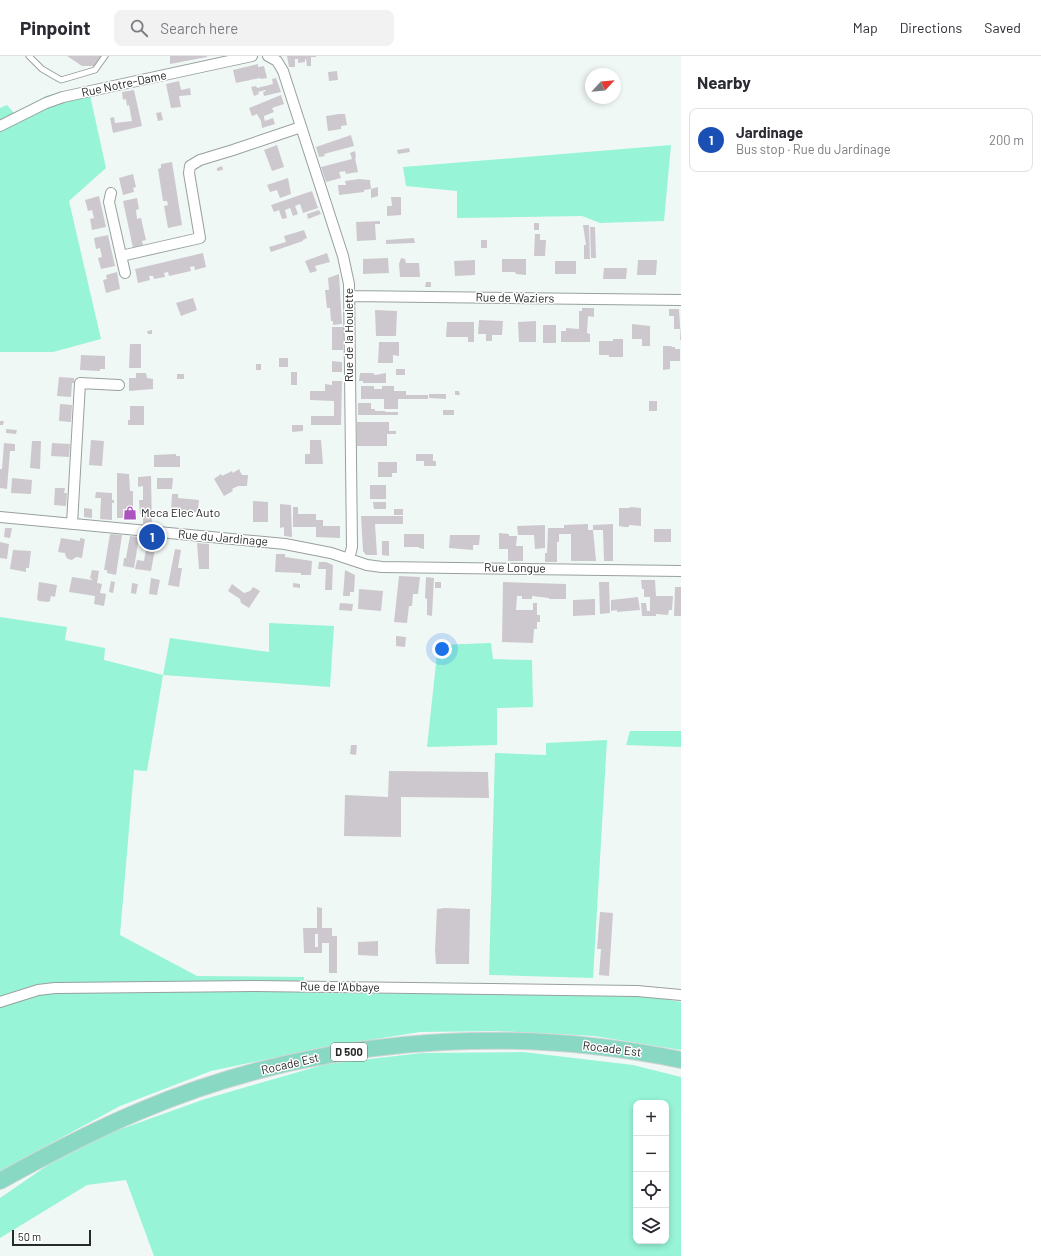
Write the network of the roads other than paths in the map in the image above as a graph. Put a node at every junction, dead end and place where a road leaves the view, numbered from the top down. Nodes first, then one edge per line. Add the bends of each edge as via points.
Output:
1 (29, 56) edge
2 (104, 56) edge
3 (252, 56) edge
4 (268, 56) edge
5 (0, 126) edge
6 (301, 126) junction
7 (110, 193) dead end
8 (121, 256) junction
9 (125, 273) dead end
10 (350, 296) junction
11 (681, 300) edge
12 (119, 385) dead end
13 (0, 517) edge
14 (72, 524) junction
15 (349, 559) junction
16 (681, 570) edge
17 (681, 995) edge
18 (0, 1002) edge
19 (681, 1060) edge
20 (35, 1163) junction
21 (0, 1181) edge
22 (0, 1191) edge

1 - 2 lane via 42,69 61,80 95,70
3 - 5 street, Rue Notre-Dame via 63,97
4 - 6 street, Rue de la Houlette via 274,58 280,66
6 - 8 street via 190,166 200,238
6 - 10 street, Rue de la Houlette via 344,261
7 - 8 street via 109,202
8 - 9 street
10 - 11 street, Rue de Waziers
10 - 15 street, Rue de la Houlette via 352,547
12 - 14 street via 80,383
13 - 14 street, Rue du Jardinage
14 - 15 street, Rue du Jardinage via 285,544
15 - 16 street, Rue Longue via 382,567
17 - 18 street, Rue de l'Abbaye via 637,991 255,986 63,988 38,990
19 - 20 main road, Rocade Est / D 500 via 605,1047 507,1040 424,1043 365,1049 296,1061 162,1102
20 - 21 main road, D 500
20 - 22 main road, D 500

